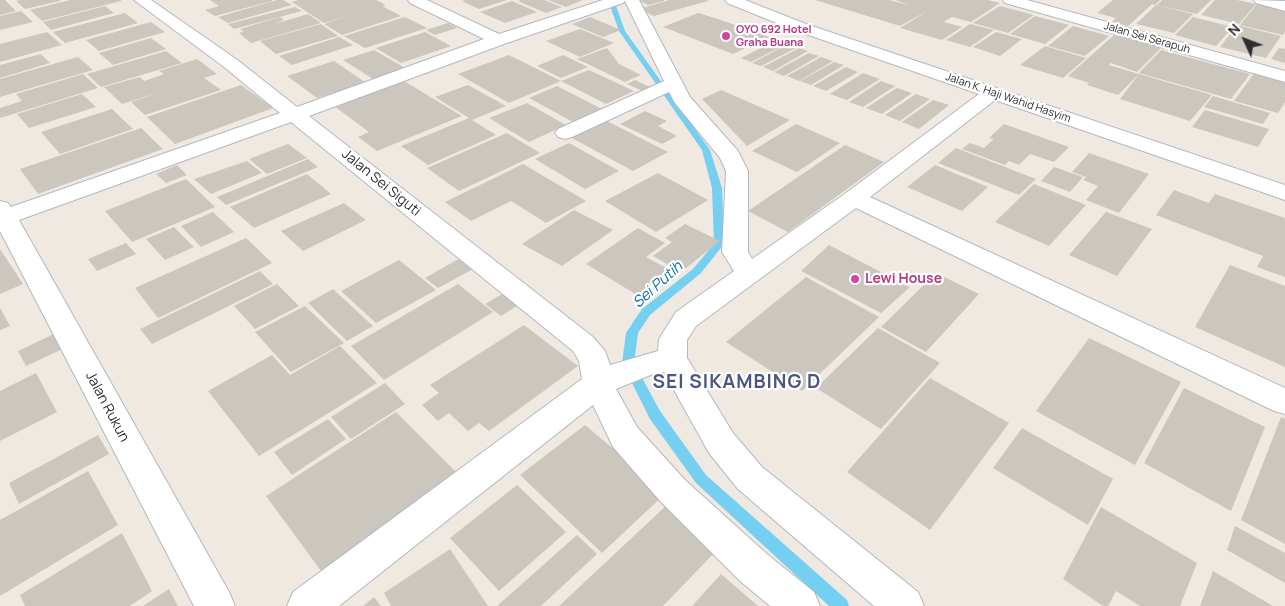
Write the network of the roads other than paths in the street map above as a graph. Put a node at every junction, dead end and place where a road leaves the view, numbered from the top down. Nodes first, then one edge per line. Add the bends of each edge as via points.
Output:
1 (141, 0) edge
2 (415, 0) edge
3 (632, 0) edge
4 (732, 0) edge
5 (1010, 0) edge
6 (1261, 0) edge
7 (605, 2) edge
8 (1285, 6) edge
9 (498, 40) junction
10 (1285, 77) edge
11 (667, 87) junction
12 (992, 93) junction
13 (295, 114) junction
14 (565, 133) dead end
15 (1282, 186) edge
16 (854, 198) junction
17 (2, 215) edge
18 (748, 273) junction
19 (661, 361) junction
20 (607, 380) junction
21 (1285, 402) edge
22 (215, 606) edge
23 (306, 606) edge
24 (800, 606) edge
25 (904, 606) edge

1 - 13 street, Jalan Sei Siguti
2 - 9 street
3 - 11 street
4 - 12 street, Jalan K. Haji Wahid Hasyim via 800,27
5 - 10 street, Jalan Sei Serapuh
6 - 8 street
7 - 9 street
9 - 13 street
11 - 14 street
11 - 18 street via 682,99 730,156 737,171 735,252
12 - 15 street, Jalan K. Haji Wahid Hasyim
12 - 16 street
13 - 17 street
13 - 20 street, Jalan Sei Siguti via 583,344
16 - 18 street
16 - 21 street
17 - 22 street, Jalan Rukun
18 - 19 street via 686,319
19 - 20 street
19 - 25 street via 750,478
20 - 23 street
20 - 24 street, Jalan Sei Siguti via 625,437 673,492

